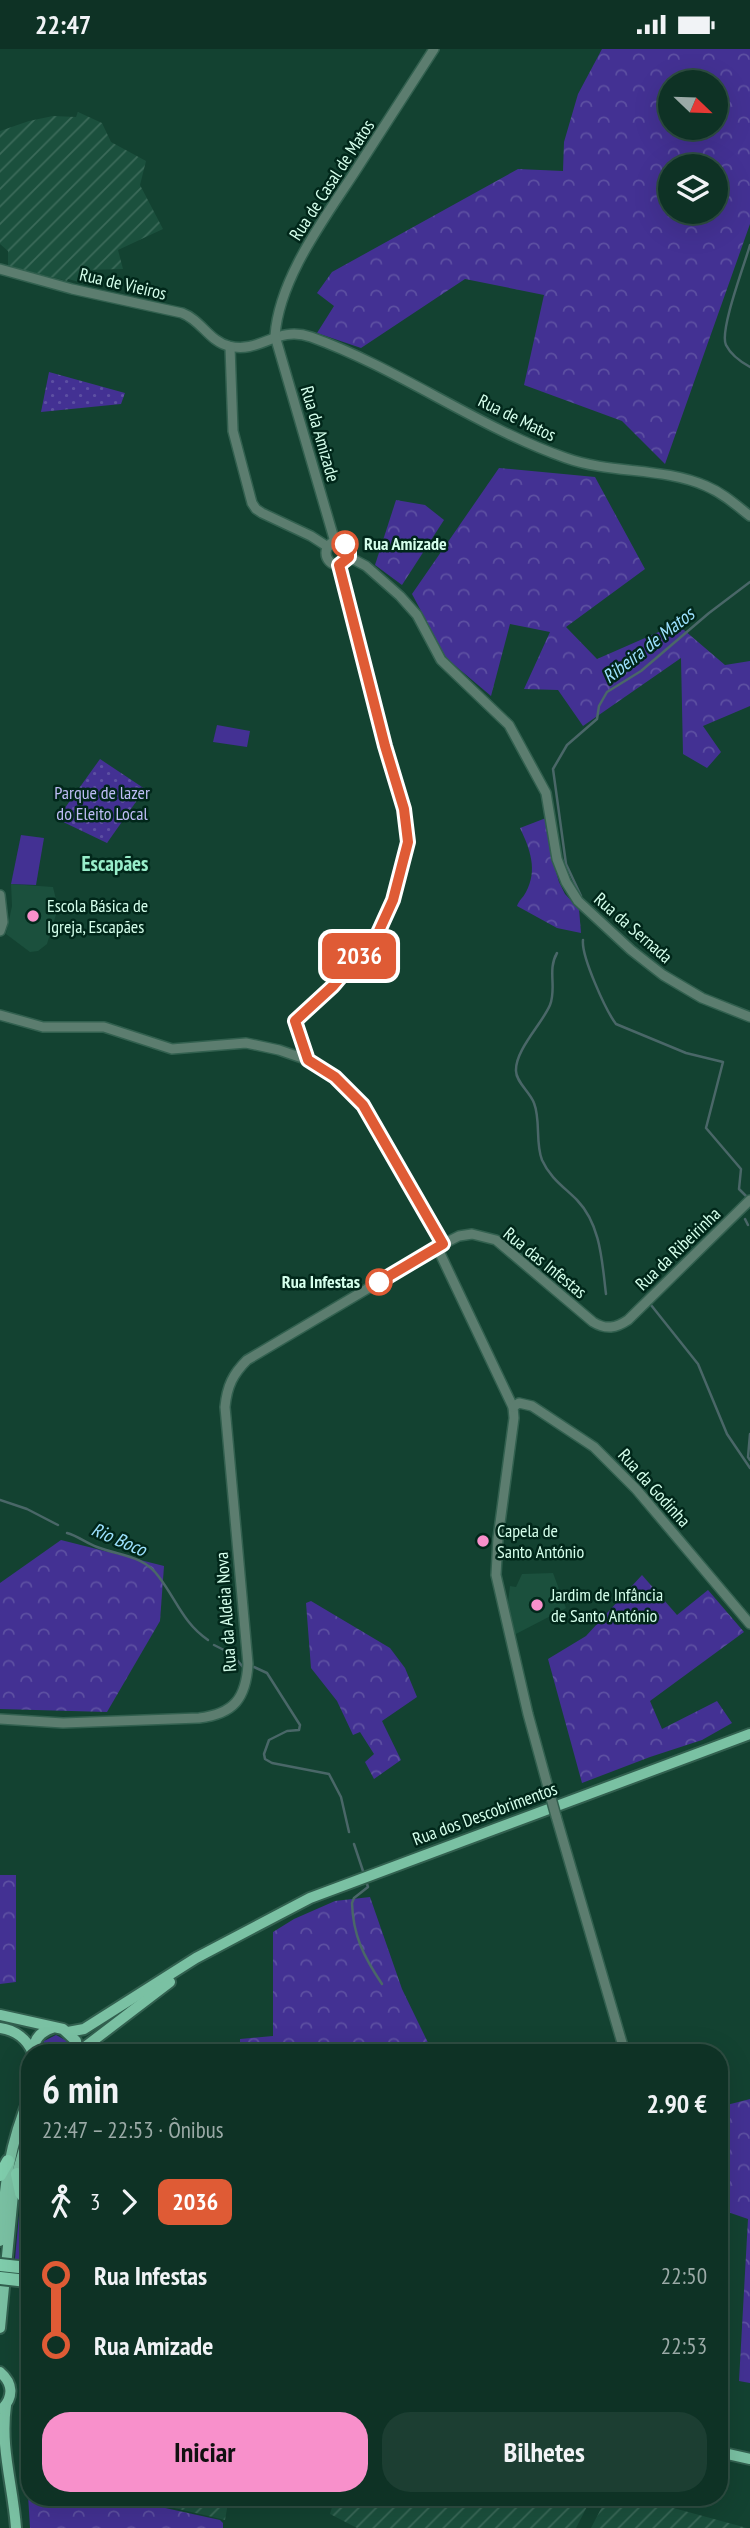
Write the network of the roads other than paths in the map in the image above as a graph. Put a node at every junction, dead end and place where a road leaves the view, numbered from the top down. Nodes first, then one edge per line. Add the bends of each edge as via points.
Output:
1 (434, 49) edge
2 (0, 269) edge
3 (275, 336) junction
4 (230, 347) junction
5 (750, 516) edge
6 (332, 544) junction
7 (349, 557) junction
8 (0, 895) edge
9 (0, 931) edge
10 (0, 1015) edge
11 (750, 1017) edge
12 (750, 1200) edge
13 (440, 1246) junction
14 (628, 1320) joint
15 (229, 1383) joint
16 (513, 1407) junction
17 (750, 1624) edge
18 (0, 1719) edge
19 (750, 1734) edge
20 (236, 1936) junction
21 (0, 2015) edge
22 (0, 2028) edge
23 (52, 2028) junction
24 (68, 2032) junction
25 (28, 2044) edge
26 (35, 2044) edge
27 (76, 2044) edge
28 (89, 2044) edge
29 (622, 2044) edge
30 (21, 2117) edge
31 (21, 2160) edge
32 (8, 2161) junction
33 (17, 2174) junction
34 (0, 2175) edge
35 (21, 2189) edge
36 (0, 2241) edge
37 (0, 2265) edge
38 (21, 2272) edge
39 (21, 2276) edge
40 (0, 2278) edge
41 (0, 2328) edge
42 (0, 2372) edge
43 (3, 2408) edge
44 (2, 2448) edge
45 (728, 2454) edge
46 (750, 2459) edge
47 (16, 2528) edge

1 - 3 street, Rua de Casal de Matos via 305,247 281,305
2 - 4 street, Rua de Vieiros via 182,313
3 - 4 street via 253,347
3 - 5 street, Rua de Matos via 302,334 368,361 566,459 684,478 706,486
3 - 6 street, Rua da Amizade
4 - 6 street via 233,431 252,503 262,513
6 - 7 street via 342,542
6 - 7 street via 327,557 333,563 342,564
7 - 11 street, Rua da Sernada via 400,596 417,615 441,660 509,725 546,793 557,859 578,901 663,975 702,998
8 - 9 street
10 - 13 street via 43,1027 104,1027 172,1049 246,1043 308,1060 335,1077 372,1119
12 - 14 street, Rua da Ribeirinha
13 - 14 street, Rua das Infestas via 459,1235 490,1237 600,1326 619,1326
13 - 15 street, Rua das Infestas via 247,1360
13 - 16 street
15 - 18 street, Rua da Aldeia Nova via 225,1406 248,1664 243,1693 232,1707 210,1717 63,1723
16 - 17 street, Rua da Godinha via 519,1403 532,1406 594,1447 636,1489
16 - 29 street, bridge via 496,1574 528,1714
19 - 20 main road, Rua dos Descobrimentos via 310,1898
20 - 24 main road, Rua dos Descobrimentos via 84,2029
20 - 28 main road, Rua dos Descobrimentos
21 - 23 main road
22 - 25 main road
23 - 24 main road
23 - 26 main road via 40,2034
24 - 27 main road
30 - 32 main road
31 - 33 main road
32 - 34 highway
32 - 36 main road
33 - 35 highway
33 - 41 main road
37 - 38 highway, bridge
39 - 40 highway, bridge
42 - 43 main road via 11,2387
43 - 44 main road
44 - 47 main road
45 - 46 main road

